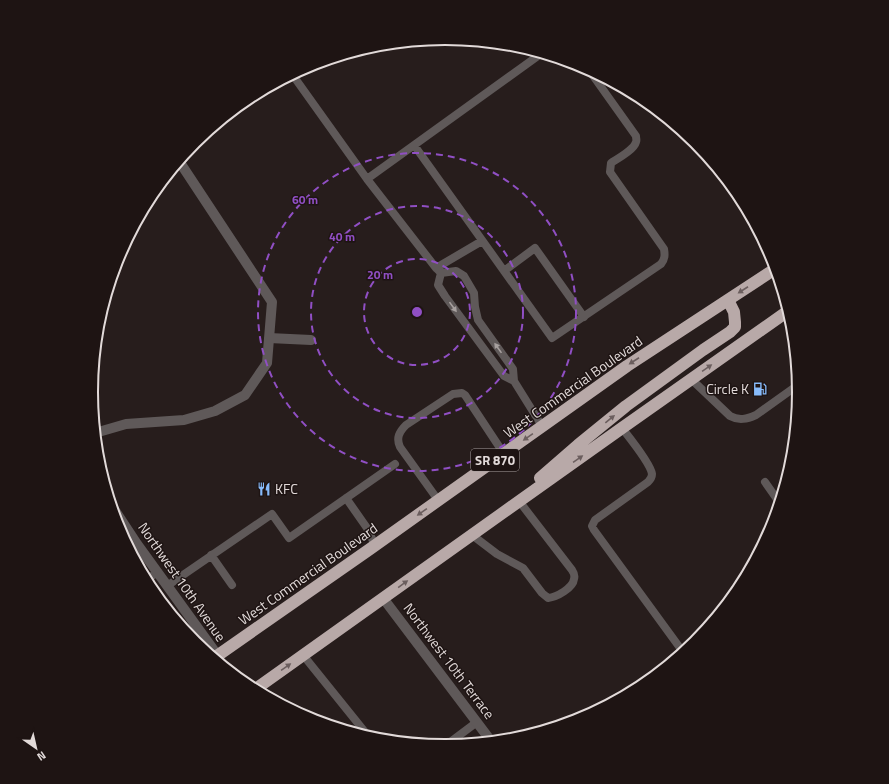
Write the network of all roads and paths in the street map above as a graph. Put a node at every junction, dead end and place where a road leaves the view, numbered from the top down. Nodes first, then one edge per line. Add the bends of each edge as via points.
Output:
1 (536, 57) edge
2 (295, 79) edge
3 (596, 80) edge
4 (414, 145) junction
5 (182, 165) edge
6 (367, 179) junction
7 (482, 241) junction
8 (438, 270) junction
9 (504, 271) junction
10 (770, 272) edge
11 (728, 300) junction
12 (783, 315) edge
13 (584, 317) junction
14 (269, 338) junction
15 (311, 340) dead end
16 (691, 379) junction
17 (514, 382) junction
18 (792, 389) edge
19 (542, 426) junction
20 (622, 428) junction
21 (99, 431) edge
22 (504, 454) junction
23 (395, 464) dead end
24 (765, 482) dead end
25 (775, 497) edge
26 (346, 498) junction
27 (438, 500) junction
28 (519, 501) junction
29 (123, 523) edge
30 (472, 535) junction
31 (375, 545) junction
32 (211, 556) junction
33 (157, 572) junction
34 (151, 576) edge
35 (232, 585) dead end
36 (167, 586) junction
37 (383, 598) junction
38 (208, 646) edge
39 (679, 647) edge
40 (219, 655) edge
41 (302, 655) junction
42 (260, 686) edge
43 (477, 722) junction
44 (362, 729) edge
45 (487, 736) edge
46 (455, 739) edge

1 - 4 lane
2 - 6 lane
3 - 13 lane via 637,141 630,150 611,164 610,172 664,248 665,255 661,264
4 - 6 lane
4 - 7 lane
5 - 14 street via 272,302
6 - 8 lane
7 - 8 lane
7 - 9 lane
8 -> 17 lane via 438,285 445,296 504,376
17 -> 8 lane via 513,370 478,320 474,293 464,276 456,270
9 - 13 lane via 552,338
9 - 13 lane via 535,248
10 -> 11 highway, West Commercial Boulevard / SR 870
11 -> 19 highway, West Commercial Boulevard / SR 870 via 627,366
28 -> 11 highway via 546,473 626,406 730,332 735,327 735,322 734,312
16 -> 12 highway
14 - 15 street
14 - 21 street via 267,363 245,395 214,411 184,420 126,424
16 - 18 lane via 730,416 739,419 756,415
16 - 20 highway
17 - 19 lane
19 -> 22 highway, West Commercial Boulevard / SR 870
28 -> 20 highway
20 - 39 lane via 649,465 651,478 595,520 592,526
22 - 27 highway, West Commercial Boulevard / SR 870
22 - 27 lane via 462,393 453,394 406,424 398,436 400,447
23 - 26 lane
24 - 25 lane
26 - 31 lane via 367,528
26 - 32 lane via 289,538 272,514
27 -> 31 highway, West Commercial Boulevard / SR 870
28 - 30 highway
28 - 30 lane via 572,570 574,581 562,593 548,598 523,568 497,554
29 - 33 street, Northwest 10th Avenue
37 -> 30 highway
31 - 40 highway, West Commercial Boulevard / SR 870
32 - 35 lane
32 - 36 lane
33 - 34 lane
33 - 36 street, Northwest 10th Avenue
36 - 38 street, Northwest 10th Avenue
37 - 41 highway
37 - 43 street, Northwest 10th Terrace
42 -> 41 highway
41 - 44 lane
43 - 45 street, Northwest 10th Terrace
43 - 46 lane

